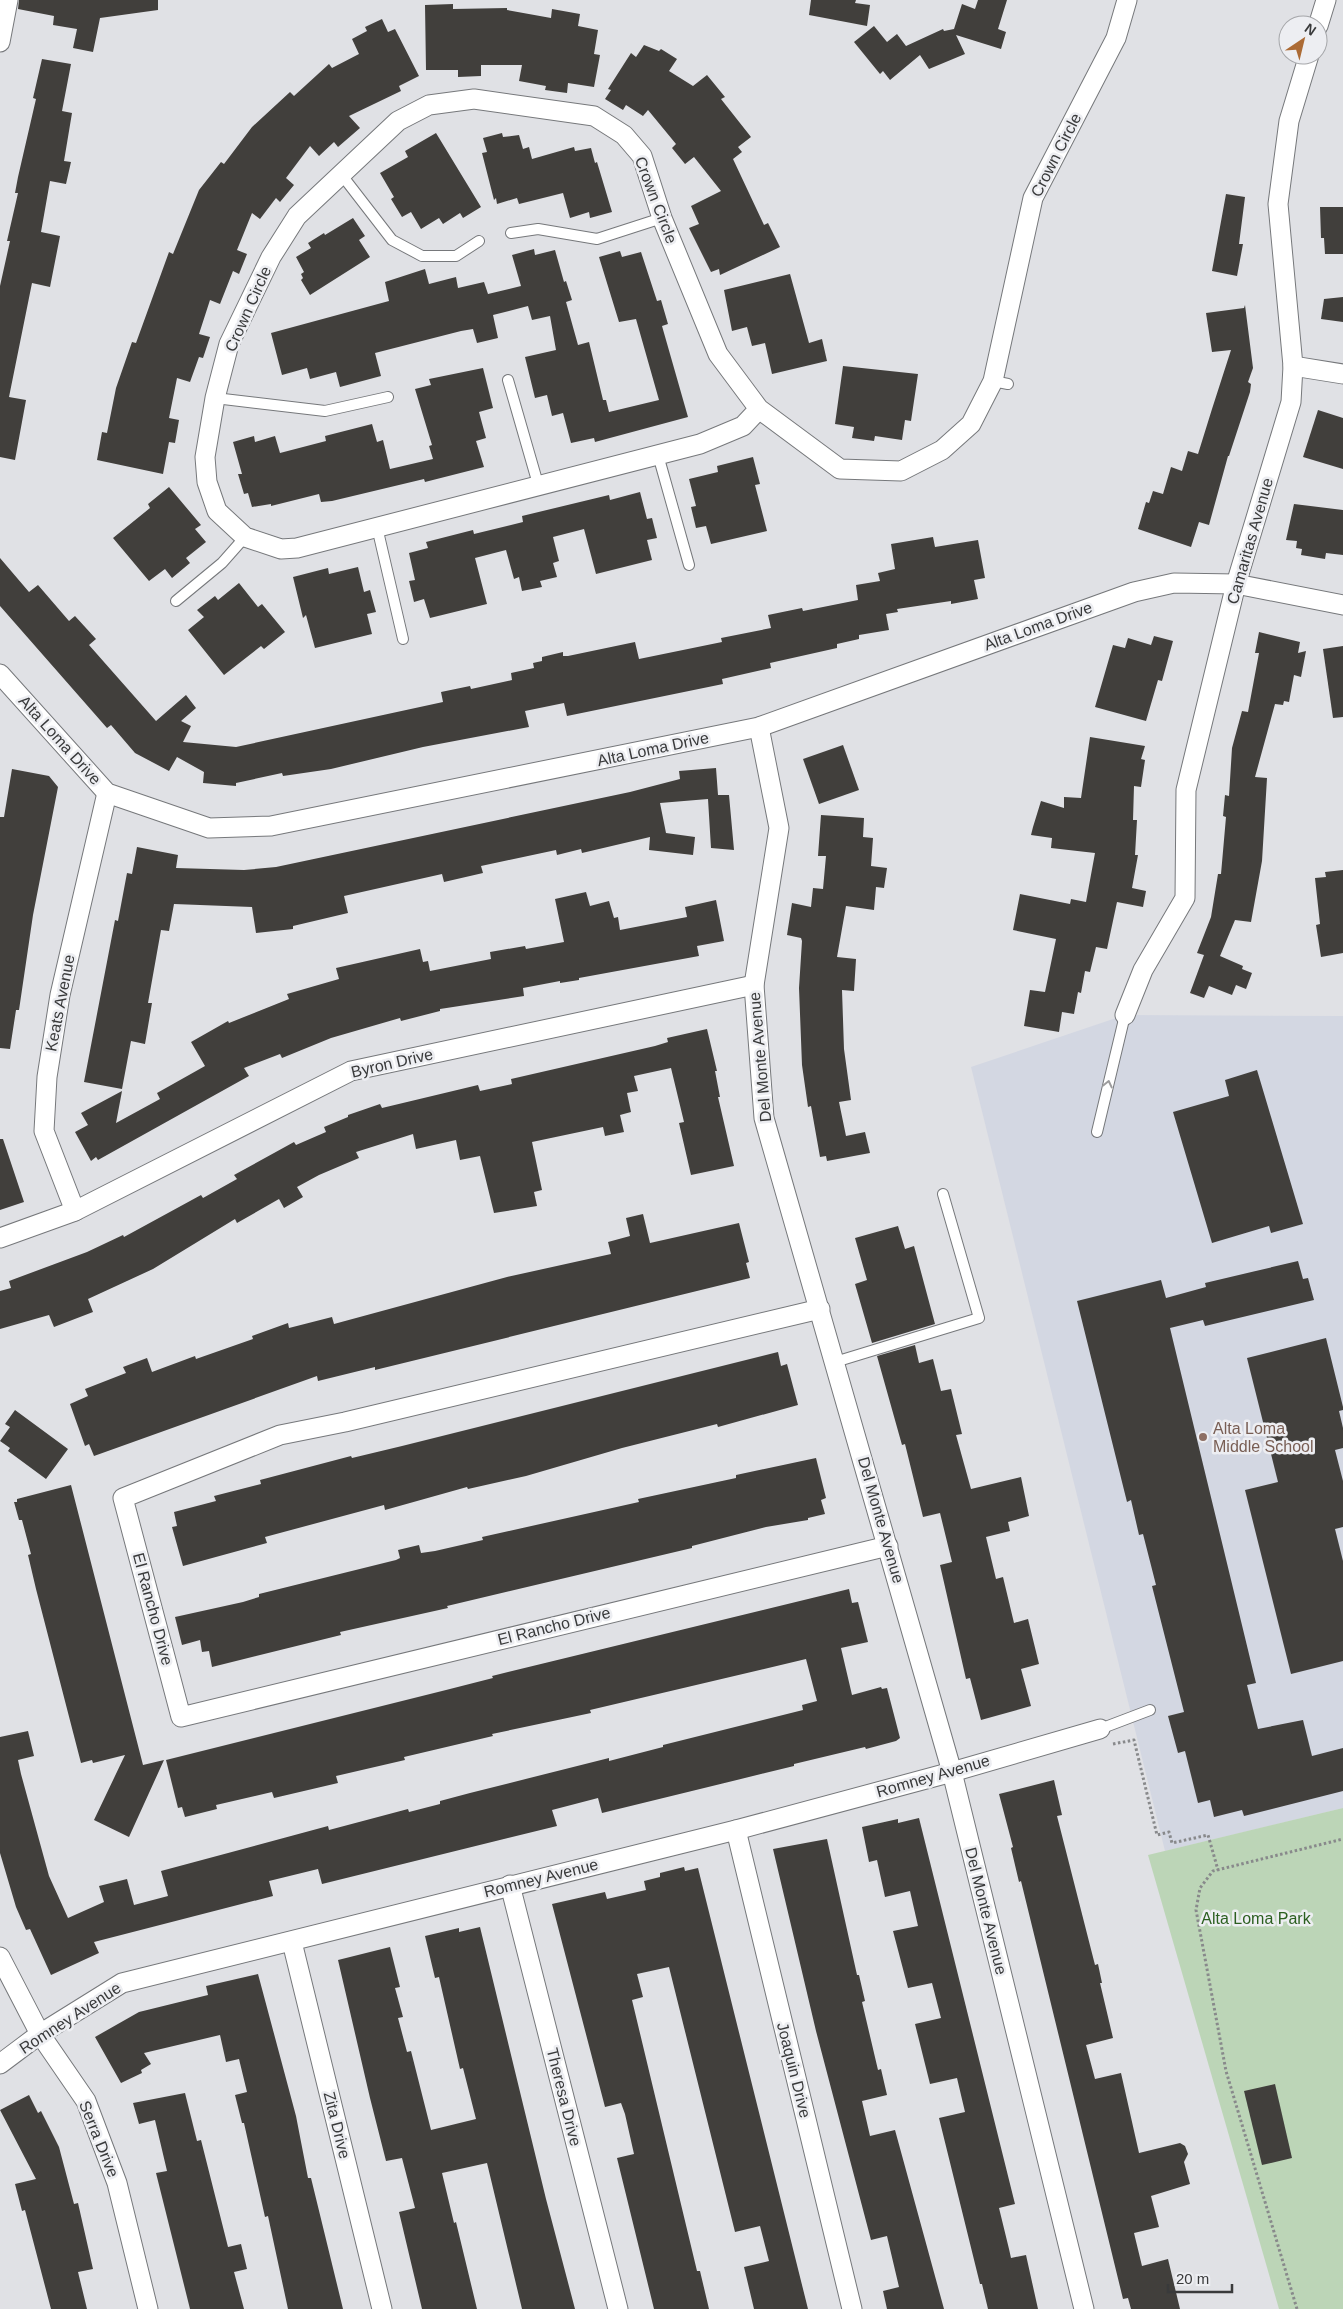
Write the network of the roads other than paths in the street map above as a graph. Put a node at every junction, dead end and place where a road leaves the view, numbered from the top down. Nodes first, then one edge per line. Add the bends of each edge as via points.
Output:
1 (8, 0) edge
2 (1127, 0) edge
3 (1326, 0) edge
4 (1321, 15) edge
5 (0, 42) edge
6 (1306, 65) edge
7 (341, 174) junction
8 (662, 218) junction
9 (511, 233) dead end
10 (479, 241) dead end
11 (1293, 366) junction
12 (1343, 374) edge
13 (508, 380) dead end
14 (388, 397) dead end
15 (215, 398) junction
16 (759, 409) junction
17 (658, 454) junction
18 (538, 484) junction
19 (377, 527) junction
20 (246, 537) junction
21 (689, 565) dead end
22 (1236, 584) junction
23 (176, 601) dead end
24 (1343, 604) edge
25 (403, 639) dead end
26 (0, 674) edge
27 (759, 727) junction
28 (107, 793) junction
29 (754, 985) junction
30 (1125, 1015) joint
31 (1097, 1132) dead end
32 (943, 1194) dead end
33 (75, 1211) junction
34 (0, 1238) edge
35 (820, 1309) junction
36 (835, 1362) junction
37 (888, 1546) junction
38 (1150, 1710) dead end
39 (1100, 1728) joint
40 (952, 1772) junction
41 (736, 1830) junction
42 (510, 1885) junction
43 (292, 1942) junction
44 (0, 1957) edge
45 (40, 2034) junction
46 (0, 2064) edge
47 (148, 2309) edge
48 (382, 2309) edge
49 (618, 2309) edge
50 (852, 2309) edge
51 (1084, 2309) edge

1 - 5 street
2 - 16 street, Crown Circle via 1116,38 1033,198 1000,382 971,424 942,450 900,471 840,469
3 - 4 street
6 - 11 street, Camaritas Avenue via 1289,121 1278,204
7 - 8 street, Crown Circle via 398,121 429,105 474,99 594,116 624,135 642,156
7 - 10 lane via 392,240 422,256 456,256
7 - 15 street, Crown Circle via 297,216 271,257 229,344
8 - 9 lane via 596,239 538,229
8 - 16 street, Crown Circle via 718,354
11 - 12 street
11 - 22 street, Camaritas Avenue via 1291,402
13 - 18 lane
14 - 15 lane via 325,411
15 - 20 street, Crown Circle via 205,457 207,482 217,511
16 - 17 street, Crown Circle via 743,426 700,444
17 - 18 street, Crown Circle
17 - 21 lane
18 - 19 street, Crown Circle
19 - 20 street, Crown Circle via 296,548 281,549
19 - 25 lane
20 - 23 lane
22 - 24 street, Alta Loma Drive
22 - 27 street, Alta Loma Drive via 1174,582 1134,592
22 - 30 street, Camaritas Avenue via 1186,790 1185,898 1143,970
26 - 28 street, Alta Loma Drive
27 - 28 street, Alta Loma Drive via 271,826 209,828
27 - 29 street, Del Monte Avenue via 779,828
28 - 33 street, Keats Avenue via 60,995 47,1076 44,1131
29 - 33 street, Byron Drive via 351,1071
29 - 35 street, Del Monte Avenue via 764,1118
31 -> 30 lane
32 - 36 lane via 979,1318
33 - 34 street, Byron Drive
35 - 36 street, Del Monte Avenue
35 - 37 street, El Rancho Drive via 280,1435 123,1498 181,1717
36 - 37 street, Del Monte Avenue
37 - 40 street, Del Monte Avenue
38 - 39 lane
39 - 40 street, Romney Avenue
40 - 41 street, Romney Avenue
40 - 51 street, Del Monte Avenue
41 - 42 street, Romney Avenue
41 - 50 street, Joaquin Drive
42 - 43 street, Romney Avenue
42 - 49 street, Theresa Drive
43 - 45 street, Romney Avenue via 122,1983
43 - 48 street, Zita Drive
44 - 45 street, Serra Drive
45 - 46 street, Romney Avenue
45 - 47 street, Serra Drive via 86,2101 117,2183

